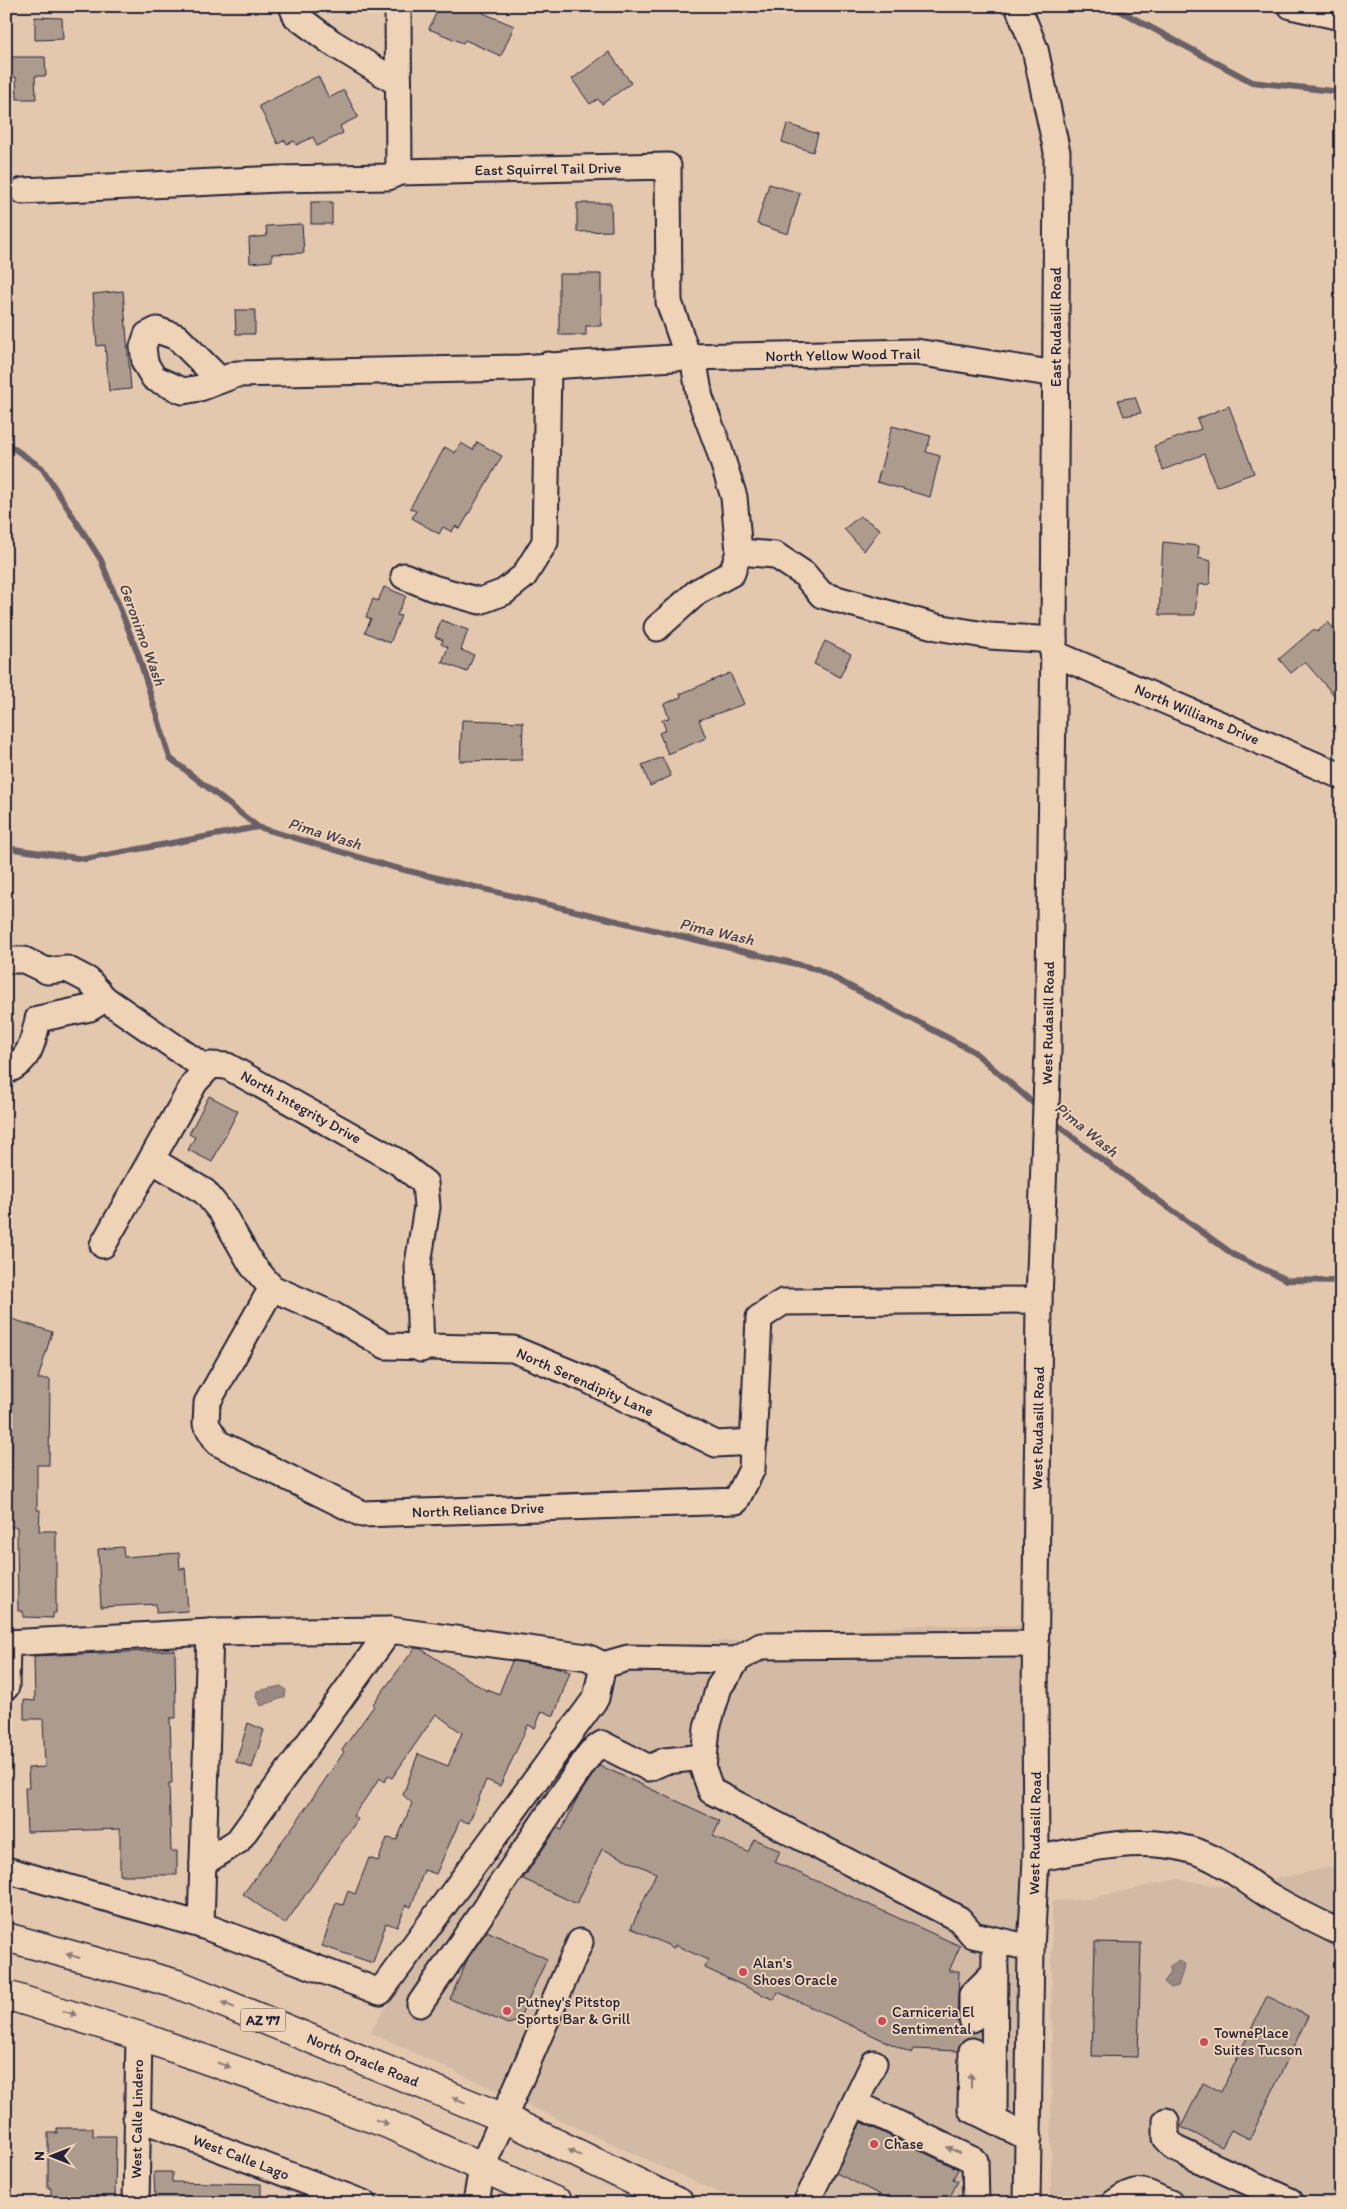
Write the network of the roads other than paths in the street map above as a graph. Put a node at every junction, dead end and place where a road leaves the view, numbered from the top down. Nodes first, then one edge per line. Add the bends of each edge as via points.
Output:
1 (292, 6) edge
2 (398, 6) edge
3 (1018, 6) edge
4 (1291, 6) edge
5 (1341, 17) edge
6 (398, 83) junction
7 (399, 172) junction
8 (24, 191) dead end
9 (691, 357) junction
10 (548, 365) junction
11 (1056, 374) junction
12 (220, 380) dead end
13 (739, 552) junction
14 (404, 576) dead end
15 (657, 628) dead end
16 (1053, 646) junction
17 (1341, 776) edge
18 (6, 960) edge
19 (106, 999) junction
20 (207, 1069) junction
21 (6, 1071) edge
22 (152, 1160) junction
23 (103, 1245) dead end
24 (272, 1288) junction
25 (1039, 1300) junction
26 (421, 1348) junction
27 (754, 1442) junction
28 (390, 1630) junction
29 (210, 1632) junction
30 (1036, 1644) junction
31 (738, 1660) junction
32 (603, 1665) junction
33 (6, 1688) edge
34 (704, 1757) junction
35 (1036, 1859) junction
36 (202, 1863) junction
37 (6, 1870) edge
38 (200, 1925) junction
39 (1341, 1933) edge
40 (6, 1937) edge
41 (995, 1941) junction
42 (580, 1942) dead end
43 (1031, 1948) junction
44 (995, 1972) junction
45 (6, 1995) edge
46 (420, 2004) dead end
47 (972, 2019) tunnel mouth
48 (139, 2036) junction
49 (972, 2052) tunnel mouth
50 (874, 2063) dead end
51 (855, 2103) junction
52 (136, 2117) junction
53 (504, 2118) junction
54 (994, 2120) junction
55 (1166, 2120) dead end
56 (1029, 2138) junction
57 (482, 2167) junction
58 (352, 2201) edge
59 (1290, 2202) dead end
60 (136, 2203) edge
61 (476, 2203) edge
62 (559, 2203) edge
63 (680, 2203) edge
64 (806, 2203) edge
65 (976, 2203) edge
66 (1027, 2203) edge
67 (1114, 2203) edge
68 (1170, 2203) edge

1 - 6 street via 296,16 331,42
2 - 6 street
3 - 11 street, East Rudasill Road via 1035,49 1057,152
4 - 5 street
6 - 7 street
7 - 8 street via 388,177
7 - 9 street, East Squirrel Tail Drive via 668,166 669,302
9 - 10 street, North Yellow Wood Trail
9 - 11 street, North Yellow Wood Trail via 916,352
9 - 13 street via 700,398 734,497
10 - 12 street, North Yellow Wood Trail via 395,372 302,371 237,374
10 - 14 street via 545,542 524,576 504,592 480,601
11 - 16 street, East Rudasill Road
13 - 15 street via 732,573 698,592
13 - 16 street, North Williams Drive via 775,555 804,574 822,595 937,627
16 - 17 street, North Williams Drive
16 - 25 street, West Rudasill Road via 1048,1050
18 - 19 street via 24,960 47,971 67,970 88,980
19 - 20 street
19 - 21 street via 90,1008 38,1019 32,1049 14,1068
20 - 22 street via 195,1082
20 - 26 street, North Integrity Drive via 211,1065 227,1066 398,1162 425,1183 427,1207 418,1264
22 - 23 street
22 - 24 street, North Serendipity Lane via 205,1192 222,1213 252,1265
24 - 26 street, North Serendipity Lane via 333,1315 386,1346
24 - 27 street, North Reliance Drive via 207,1403 206,1424 218,1443 362,1514 736,1502 752,1469
25 - 27 street via 783,1302 759,1318
25 - 30 street, West Rudasill Road
26 - 27 street, North Serendipity Lane via 513,1349 588,1380 716,1444
28 - 29 street
28 - 32 street via 587,1657
28 - 36 street via 238,1841
29 - 33 street via 7,1642
29 - 36 street
30 - 31 street via 761,1646
30 - 35 street, West Rudasill Road
31 - 32 street via 628,1658
31 - 34 street via 719,1688 707,1728
32 - 38 street via 596,1698 380,1992
34 - 41 street via 703,1768 711,1791 959,1919 973,1935
34 - 46 street via 665,1761 649,1768 602,1744 591,1752
35 - 39 street via 1095,1847 1145,1843 1188,1849 1226,1864 1271,1898
35 - 43 street, West Rudasill Road
36 - 38 street
37 - 38 street
53 -> 40 highway, North Oracle Road / AZ 77 via 177,1984
41 - 43 street
41 - 44 street
42 - 53 street
43 - 56 street, West Rudasill Road
44 - 47 street via 972,1995
44 - 54 street
45 -> 48 highway
48 - 52 street, West Calle Lindero
48 -> 57 highway via 388,2124
54 -> 49 street via 971,2110
50 - 51 street
51 - 64 street
65 -> 51 street via 975,2161
52 - 58 street, West Calle Lago
52 - 60 street, West Calle Lindero
53 - 57 street
63 -> 53 highway, North Oracle Road / AZ 77
54 - 56 street
55 - 59 street via 1166,2138 1176,2149
56 - 66 street, West Rudasill Road
57 - 61 street
57 - 62 highway
67 - 68 street via 1125,2194 1140,2190

